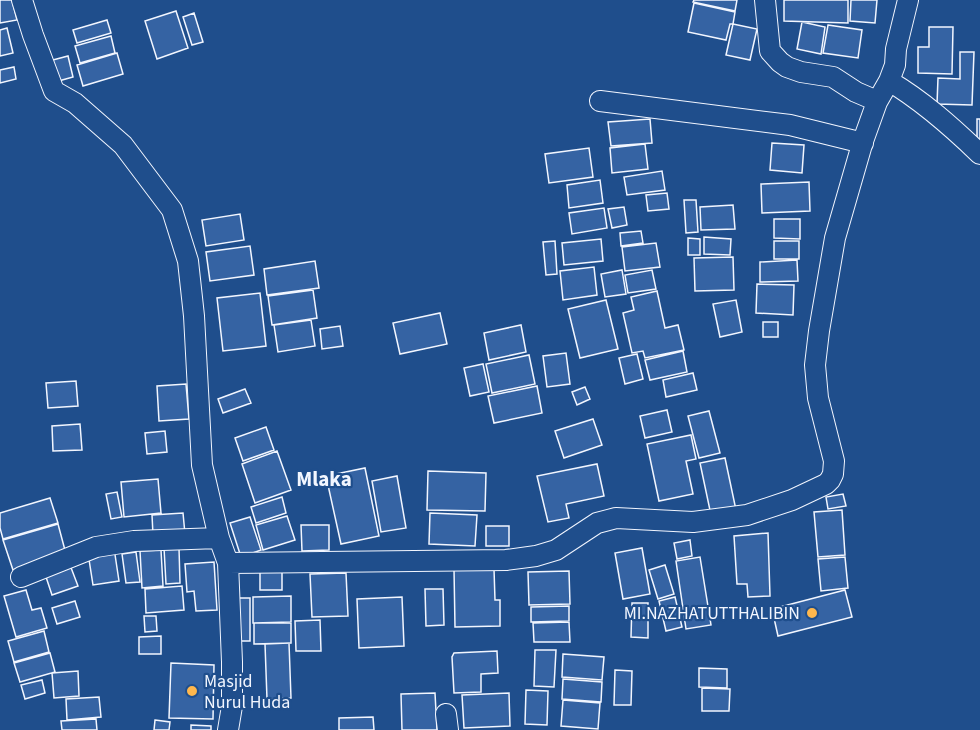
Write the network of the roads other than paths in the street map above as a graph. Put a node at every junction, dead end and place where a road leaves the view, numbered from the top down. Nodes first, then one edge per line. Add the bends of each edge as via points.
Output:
1 (22, 0) edge
2 (765, 0) edge
3 (908, 0) edge
4 (890, 81) junction
5 (600, 101) dead end
6 (876, 104) junction
7 (863, 142) junction
8 (980, 154) edge
9 (219, 538) junction
10 (228, 563) junction
11 (21, 577) dead end
12 (228, 730) edge

1 - 9 street via 54,91 75,103 123,145 172,210 188,261 202,465
2 - 6 street via 770,51 780,62 801,72 833,77
3 - 4 street
4 - 6 street
4 - 8 street via 926,106
5 - 7 street via 790,125
6 - 7 street
7 - 10 street via 835,238 815,365 818,398 834,461 833,474 826,484 747,515 693,522 616,518 597,523 556,550 506,560
9 - 10 street
9 - 11 street via 134,541 96,547
10 - 12 street via 232,706

